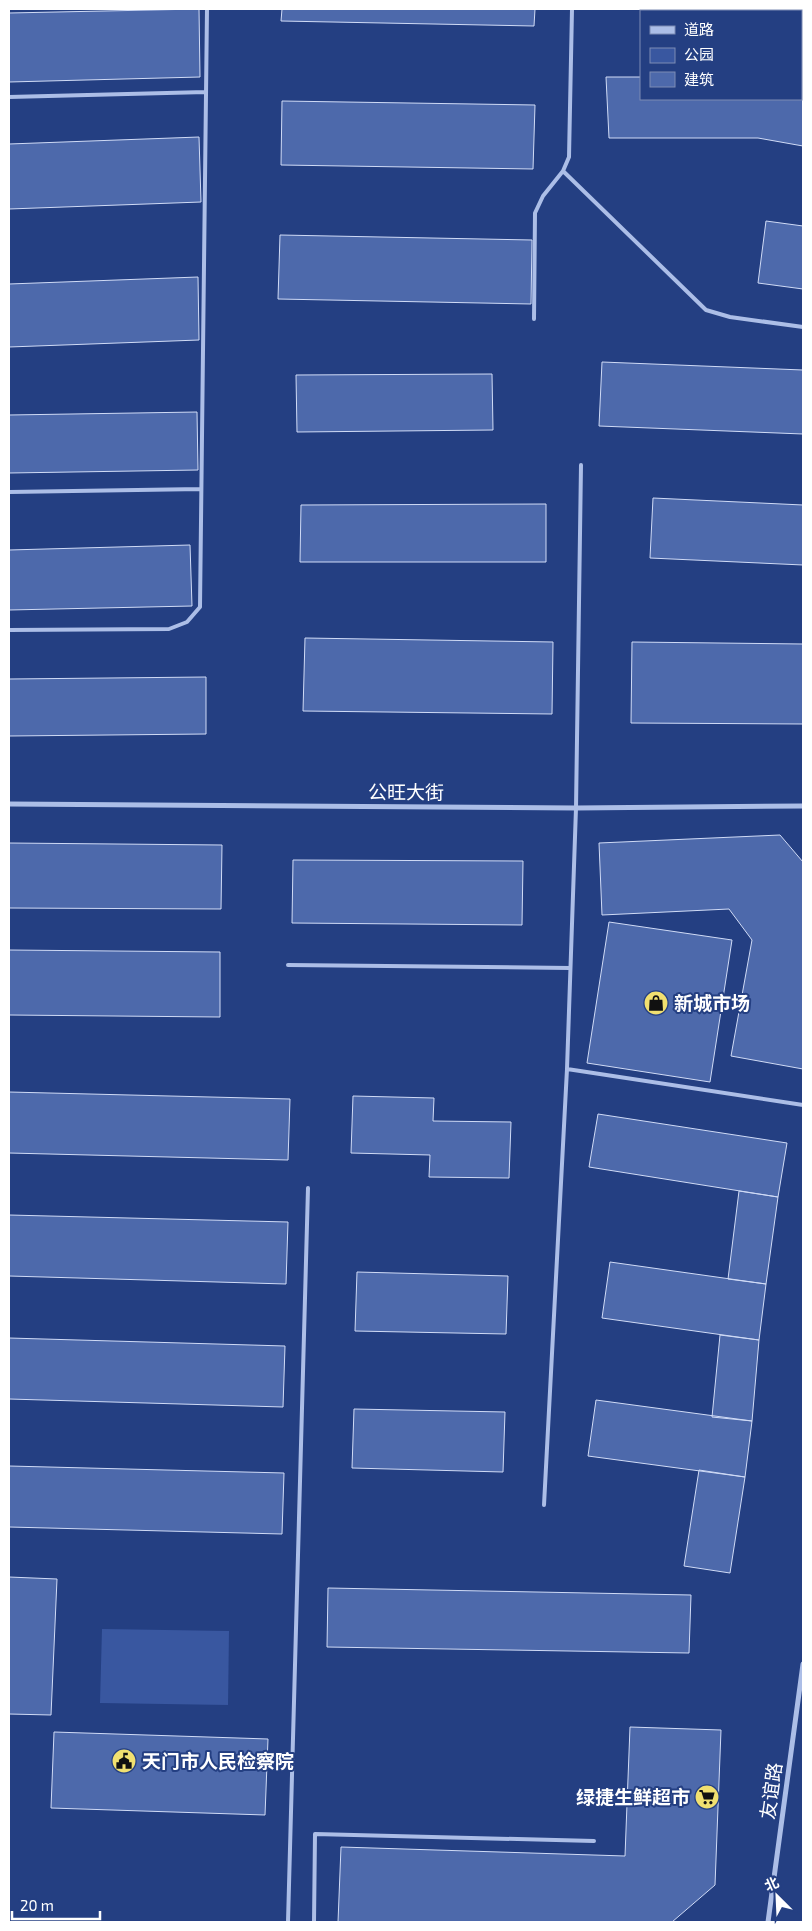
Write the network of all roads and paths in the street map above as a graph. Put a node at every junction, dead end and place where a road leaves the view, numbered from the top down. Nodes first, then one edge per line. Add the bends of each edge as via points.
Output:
1 (207, 9) edge
2 (572, 9) edge
3 (206, 92) junction
4 (9, 97) edge
5 (563, 171) junction
6 (534, 319) dead end
7 (803, 327) edge
8 (581, 465) dead end
9 (201, 489) junction
10 (9, 492) edge
11 (9, 630) edge
12 (9, 804) edge
13 (803, 806) edge
14 (576, 808) junction
15 (288, 965) dead end
16 (570, 968) junction
17 (567, 1069) junction
18 (803, 1106) edge
19 (308, 1188) dead end
20 (544, 1505) dead end
21 (803, 1664) edge
22 (594, 1841) dead end
23 (288, 1922) edge
24 (314, 1922) edge
25 (768, 1922) edge

1 - 3 lane
2 - 5 lane via 569,157
3 - 4 lane
3 - 9 lane
5 - 6 lane via 543,196 535,213
5 - 7 lane via 706,310 730,317
8 - 14 lane
9 - 10 lane
9 - 11 lane via 200,608 187,622 169,629
12 - 14 street, 公旺大街
13 - 14 street, 公旺大街
14 - 16 lane
15 - 16 lane
16 - 17 lane
17 - 18 lane
17 - 20 lane
19 - 23 lane
21 - 25 street, 友谊路
22 - 24 lane via 315,1834

